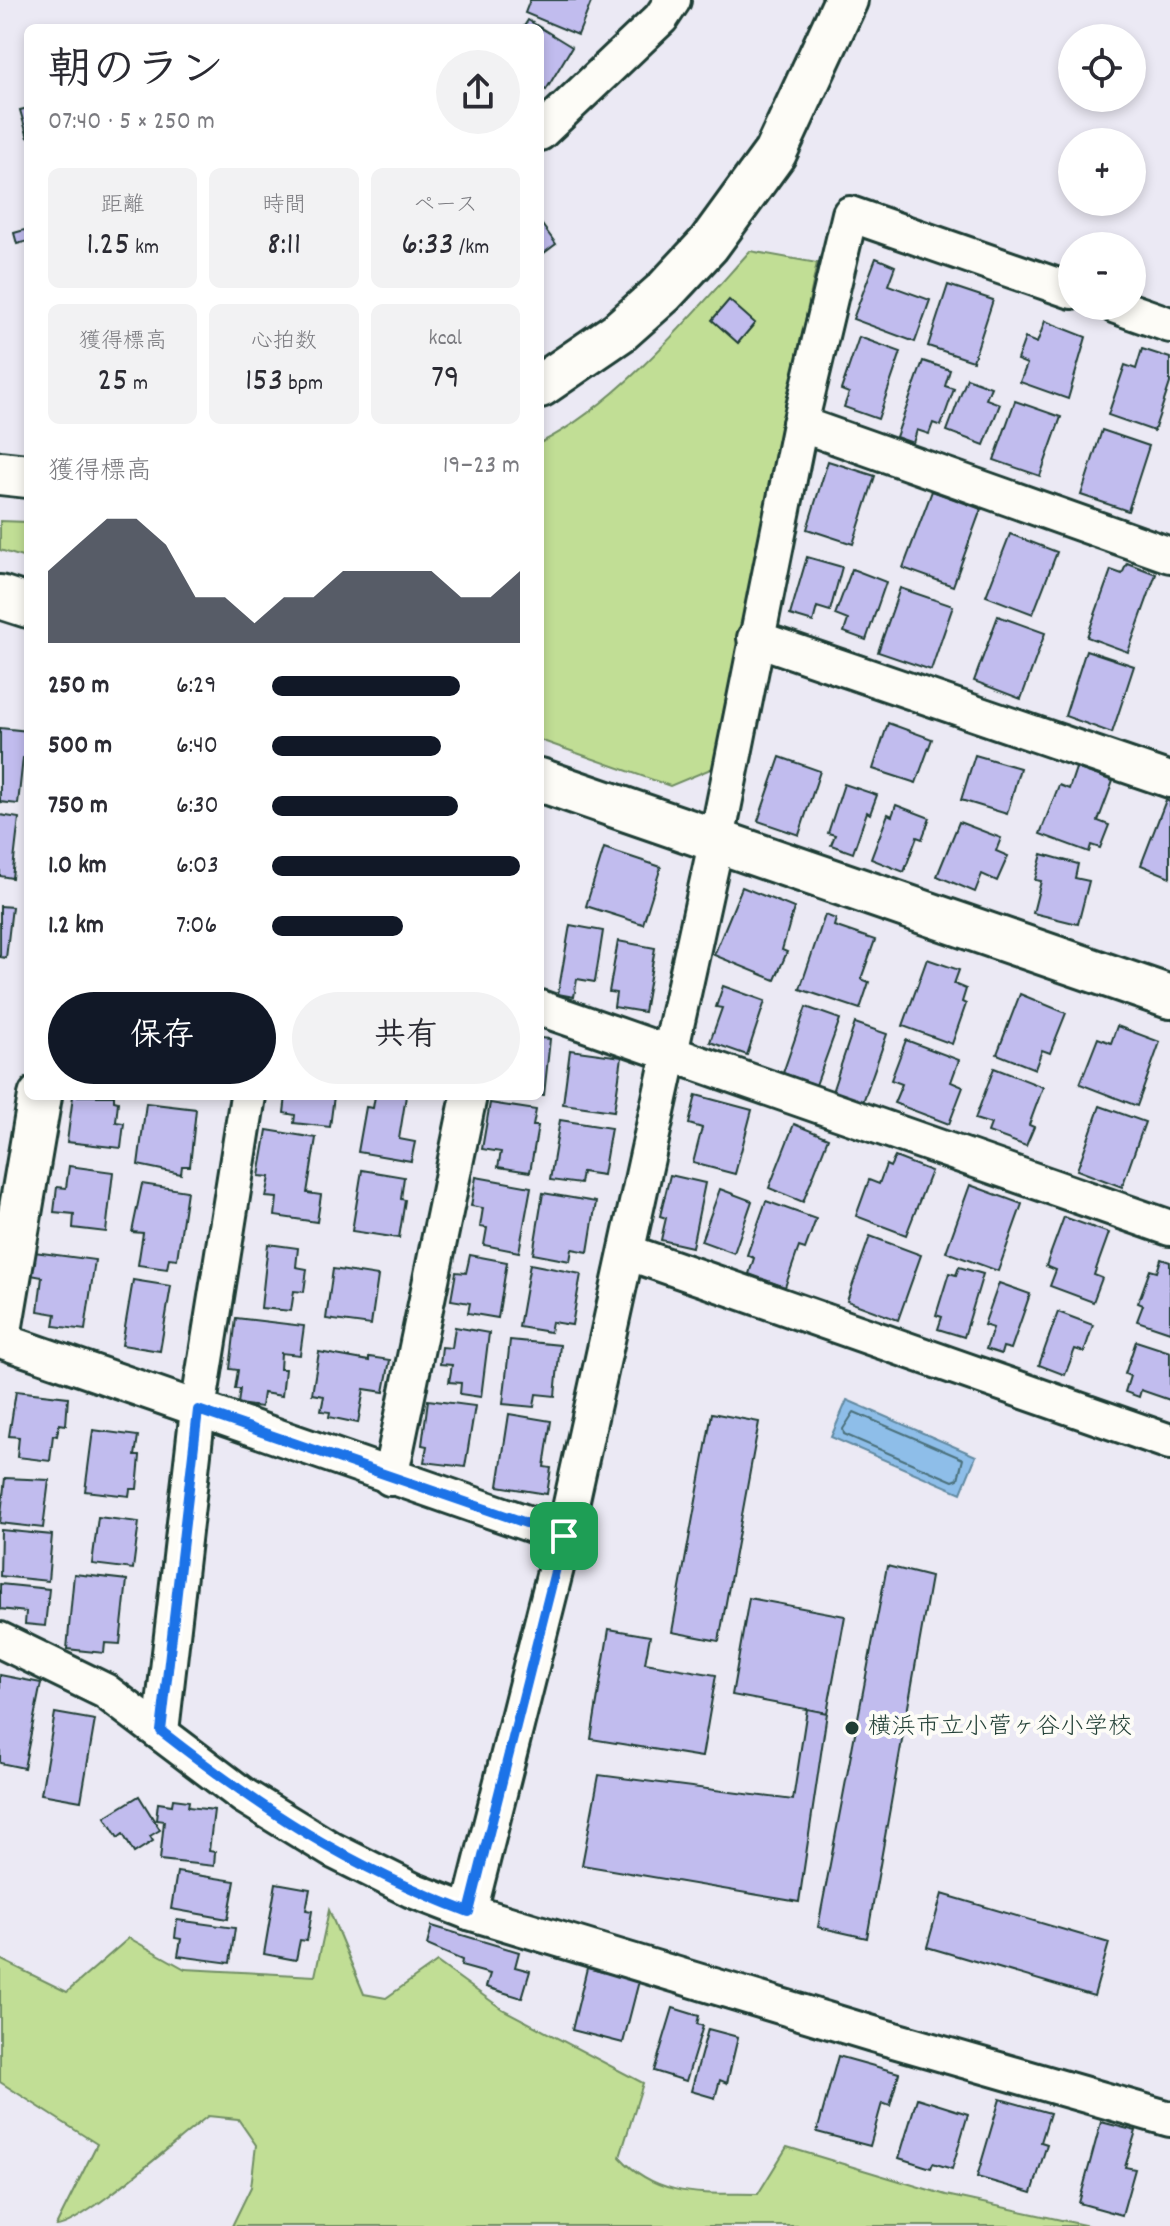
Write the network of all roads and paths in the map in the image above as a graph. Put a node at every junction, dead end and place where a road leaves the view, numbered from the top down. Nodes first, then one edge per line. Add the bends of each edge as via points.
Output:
1 (673, 0) edge
2 (846, 0) edge
3 (544, 129) edge
4 (1058, 286) edge
5 (1146, 317) edge
6 (1170, 325) edge
7 (544, 383) edge
8 (800, 424) junction
9 (0, 473) edge
10 (24, 476) edge
11 (1170, 555) edge
12 (0, 597) edge
13 (24, 605) edge
14 (755, 638) junction
15 (1170, 780) edge
16 (544, 781) edge
17 (717, 839) junction
18 (1170, 997) edge
19 (544, 1009) edge
20 (668, 1053) junction
21 (39, 1100) edge
22 (247, 1100) edge
23 (468, 1100) edge
24 (1170, 1228) edge
25 (627, 1252) junction
26 (0, 1331) edge
27 (0, 1340) edge
28 (198, 1410) junction
29 (1170, 1442) edge
30 (390, 1478) junction
31 (564, 1536) junction
32 (0, 1640) edge
33 (161, 1731) junction
34 (469, 1912) junction
35 (1170, 2119) edge

1 - 3 street via 661,18
2 - 7 street via 775,153 708,245 619,332
4 - 8 street via 850,214
5 - 6 street
8 - 11 street
8 - 14 street
9 - 10 street
12 - 13 street
14 - 15 street
14 - 17 street
16 - 17 street
17 - 18 street
17 - 20 street
19 - 20 street
20 - 24 street
20 - 25 street
21 - 26 street
22 - 28 street
23 - 30 street
25 - 29 street
25 - 31 street
27 - 28 street
28 - 30 street
28 - 33 street
30 - 31 street
31 - 34 street
32 - 33 street via 105,1691
33 - 34 street via 244,1796 332,1850
34 - 35 street

